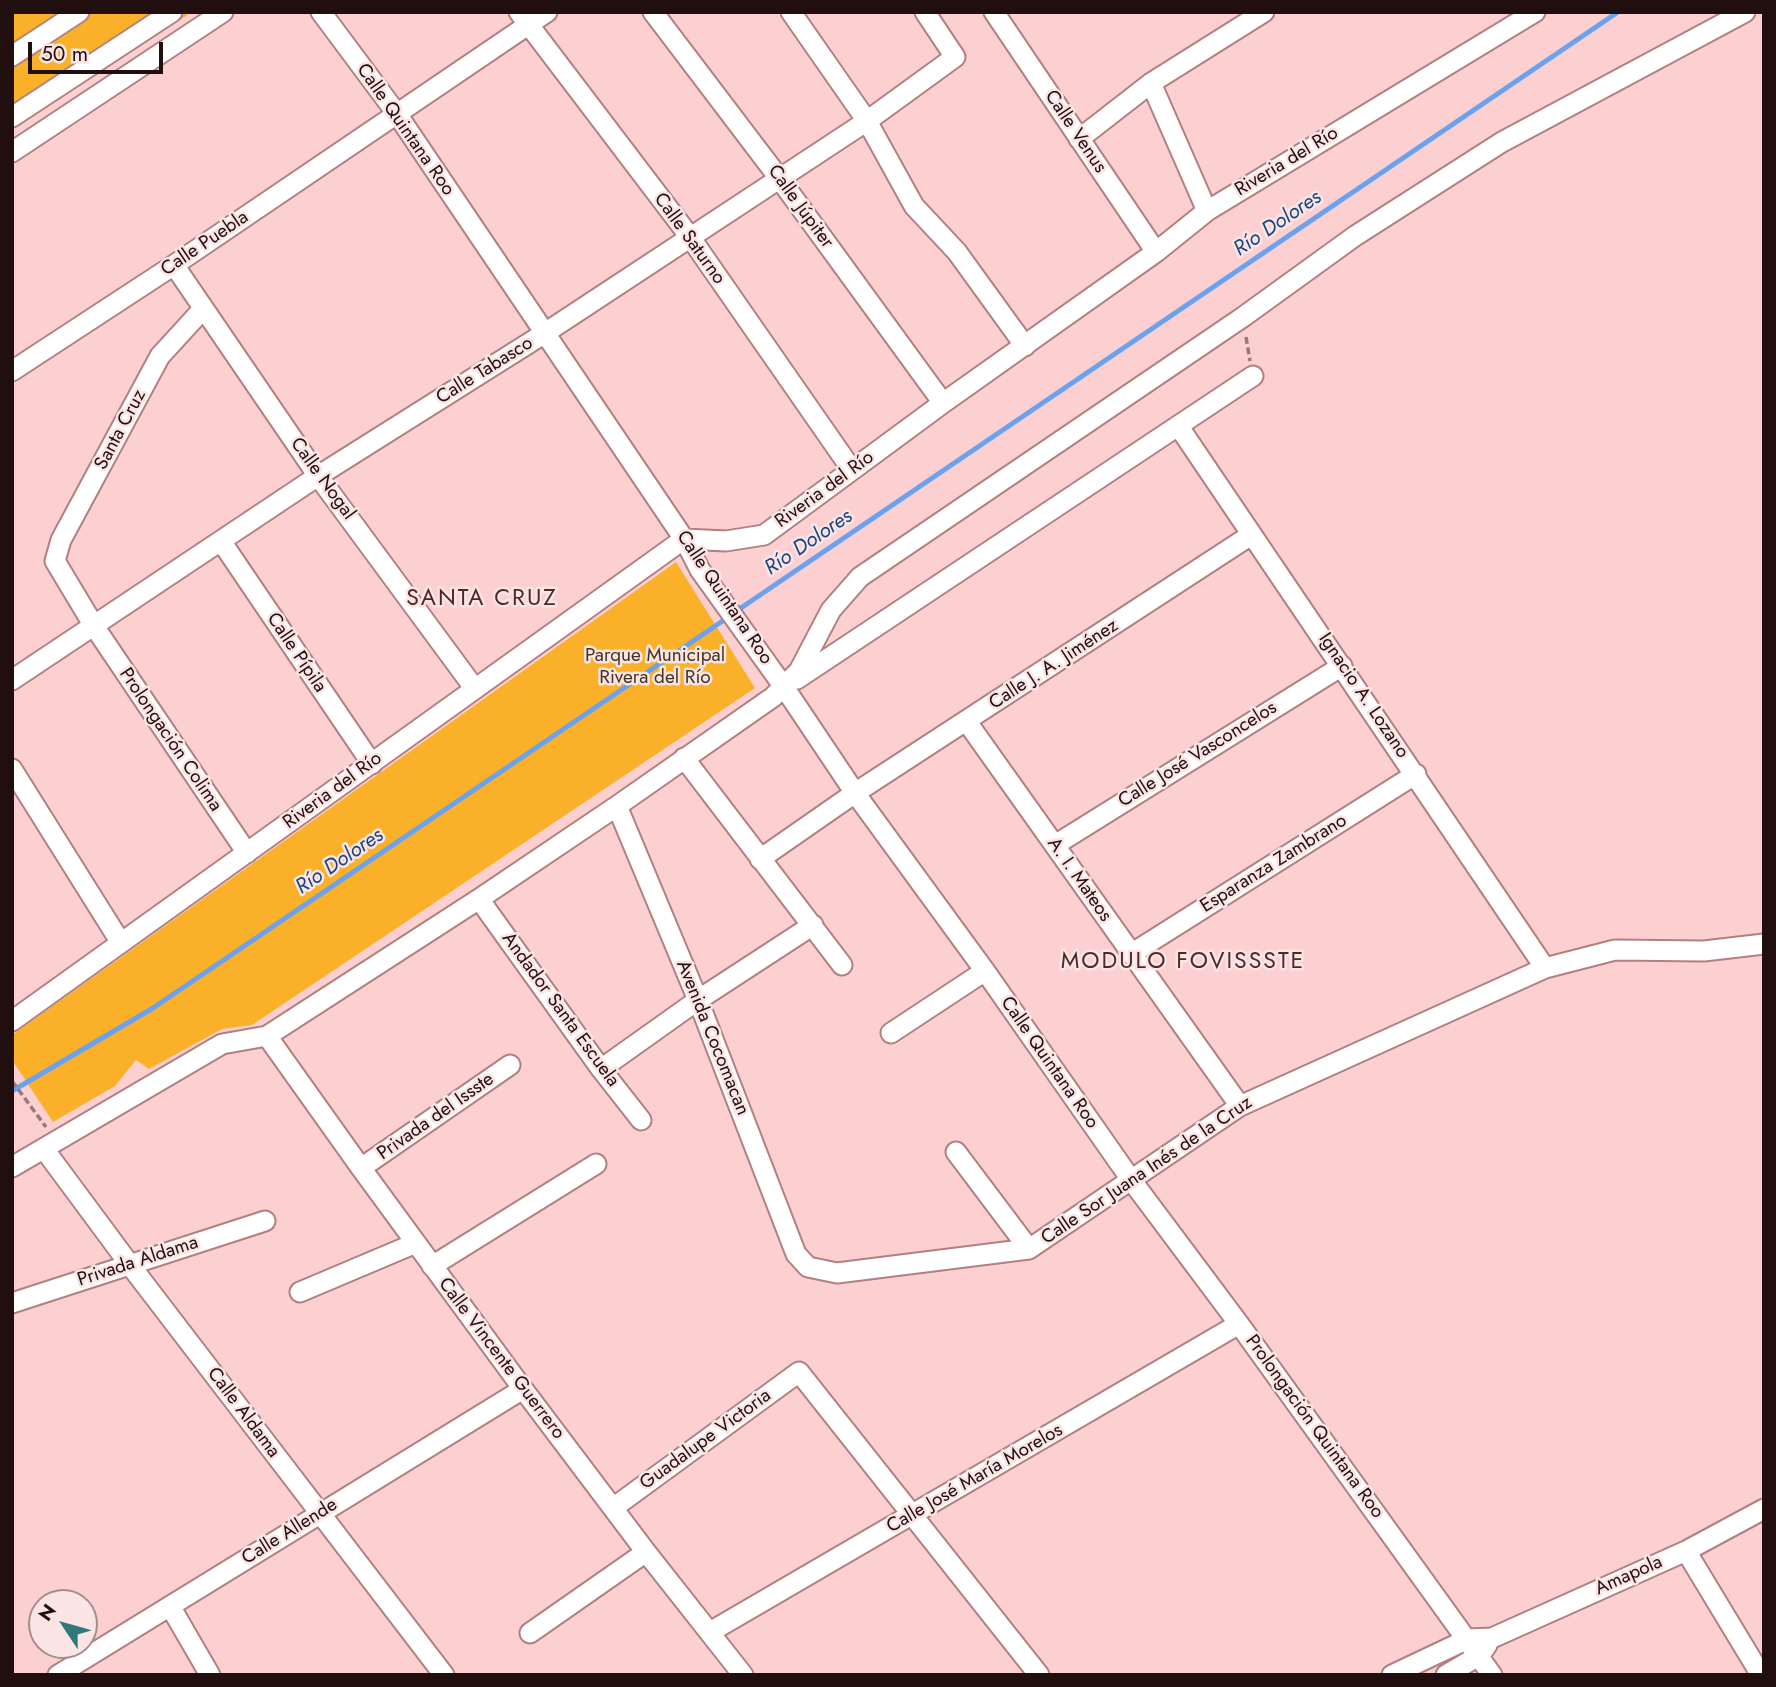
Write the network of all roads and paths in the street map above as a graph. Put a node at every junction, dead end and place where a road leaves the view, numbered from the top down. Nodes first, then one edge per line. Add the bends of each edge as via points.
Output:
1 (79, 12) edge
2 (173, 12) edge
3 (223, 12) edge
4 (321, 12) edge
5 (547, 12) edge
6 (653, 12) edge
7 (791, 12) edge
8 (925, 12) edge
9 (993, 12) edge
10 (1264, 12) edge
11 (1535, 12) edge
12 (1745, 12) edge
13 (524, 18) edge
14 (12, 56) edge
15 (1151, 83) junction
16 (397, 114) junction
17 (12, 117) edge
18 (867, 121) junction
19 (1079, 138) junction
20 (12, 152) edge
21 (779, 178) junction
22 (1207, 211) junction
23 (690, 237) junction
24 (1156, 252) junction
25 (174, 265) junction
26 (203, 309) junction
27 (1243, 317) junction
28 (545, 333) junction
29 (1025, 346) junction
30 (12, 371) edge
31 (1252, 376) joint
32 (943, 403) junction
33 (1179, 427) junction
34 (852, 470) junction
35 (318, 476) junction
36 (1251, 535) junction
37 (684, 539) junction
38 (221, 541) junction
39 (55, 561) joint
40 (94, 626) junction
41 (1342, 666) junction
42 (12, 680) edge
43 (784, 687) junction
44 (475, 689) junction
45 (967, 722) junction
46 (684, 758) junction
47 (372, 764) junction
48 (12, 769) edge
49 (1416, 774) junction
50 (855, 793) junction
51 (617, 806) junction
52 (1055, 845) junction
53 (247, 853) junction
54 (760, 859) junction
55 (479, 899) junction
56 (813, 925) junction
57 (121, 943) junction
58 (1764, 944) edge
59 (1131, 954) junction
60 (842, 965) dead end
61 (1545, 968) junction
62 (985, 971) junction
63 (698, 1000) junction
64 (12, 1021) edge
65 (891, 1033) dead end
66 (267, 1036) junction
67 (510, 1065) dead end
68 (601, 1069) junction
69 (12, 1081) edge
70 (1240, 1106) junction
71 (641, 1120) dead end
72 (45, 1126) dead end
73 (44, 1149) junction
74 (956, 1152) dead end
75 (596, 1164) dead end
76 (12, 1167) edge
77 (361, 1168) junction
78 (1132, 1181) junction
79 (265, 1221) dead end
80 (416, 1243) junction
81 (1029, 1249) junction
82 (130, 1265) junction
83 (432, 1266) junction
84 (808, 1267) joint
85 (300, 1292) dead end
86 (12, 1303) edge
87 (1239, 1324) junction
88 (523, 1389) junction
89 (613, 1508) junction
90 (1764, 1509) edge
91 (320, 1514) junction
92 (912, 1516) junction
93 (1686, 1551) junction
94 (646, 1552) junction
95 (170, 1606) junction
96 (710, 1632) junction
97 (530, 1633) dead end
98 (1474, 1647) junction
99 (58, 1675) edge
100 (210, 1675) edge
101 (444, 1675) edge
102 (743, 1675) edge
103 (1039, 1675) edge
104 (1391, 1675) edge
105 (1446, 1675) edge
106 (1492, 1675) edge
107 (1761, 1675) edge

1 - 14 street
2 - 17 street
3 - 20 street
4 - 16 street, Calle Quintana Roo
5 - 13 street, Calle Puebla
6 - 21 street, Calle Júpiter
7 - 18 street
8 - 18 street, Calle Tabasco via 955,57
9 - 19 street, Calle Venus
10 - 15 street
11 - 22 street, Riveria del Río
12 - 27 street via 1502,142 1355,236
13 - 16 street, Calle Puebla
13 - 23 street, Calle Saturno
15 - 19 street
15 - 22 street
16 - 25 street, Calle Puebla
16 - 28 street, Calle Quintana Roo
18 - 21 street, Calle Tabasco
18 - 29 street via 914,206 957,252
19 - 24 street, Calle Venus
21 - 23 street, Calle Tabasco
21 - 32 street, Calle Júpiter
22 - 24 street, Riveria del Río
23 - 28 street, Calle Tabasco
23 - 34 street, Calle Saturno
24 - 29 street, Riveria del Río
25 - 26 street, Calle Nogal
25 - 30 street, Calle Puebla
26 - 35 street, Calle Nogal
26 - 39 street, Santa Cruz via 160,356 61,540
27 - 31 path
27 - 43 street via 860,577 831,610 799,671
28 - 35 street, Calle Tabasco
28 - 37 street, Calle Quintana Roo
29 - 32 street, Riveria del Río
31 - 33 street
32 - 34 street, Riveria del Río
33 - 36 street, Ignacio A. Lozano
33 - 43 street
34 - 37 street, Riveria del Río via 764,535 726,541
35 - 38 street, Calle Tabasco
35 - 44 street, Calle Nogal
36 - 41 street, Ignacio A. Lozano
36 - 45 street, Calle J. A. Jiménez
37 - 43 street, Calle Quintana Roo via 700,570
37 - 44 street, Riveria del Río
38 - 40 street, Calle Tabasco
38 - 47 street, Calle Pípila
39 - 40 street, Prolongación Colima
40 - 42 street, Calle Tabasco
40 - 53 street, Prolongación Colima
41 - 49 street, Ignacio A. Lozano
41 - 52 street, Calle José Vasconcelos
43 - 46 street
43 - 50 street, Calle Quintana Roo
44 - 47 street, Riveria del Río
45 - 50 street, Calle J. A. Jiménez
45 - 52 street, A. I. Mateos
46 - 51 street
46 - 54 street
47 - 53 street, Riveria del Río
48 - 57 street
49 - 59 street, Esparanza Zambrano
49 - 61 street, Ignacio A. Lozano
50 - 54 street, Calle J. A. Jiménez
50 - 62 street, Calle Quintana Roo
51 - 55 street
51 - 63 street, Avenida Cocomacan
52 - 59 street, A. I. Mateos
53 - 57 street, Riveria del Río
54 - 56 street
55 - 66 street
55 - 68 street, Andador Santa Escuela
56 - 60 street
56 - 63 street
57 - 64 street, Riveria del Río
58 - 61 street, Calle Sor Juana Inés de la Cruz via 1704,951 1615,950
59 - 70 street, A. I. Mateos
61 - 70 street, Calle Sor Juana Inés de la Cruz
62 - 65 street
62 - 78 street, Calle Quintana Roo
63 - 68 street
63 - 84 street, Avenida Cocomacan via 796,1254
66 - 73 street via 222,1044
66 - 77 street, Calle Vincente Guerrero
67 - 77 street, Privada del Issste
68 - 71 street, Andador Santa Escuela
69 - 72 path
70 - 78 street, Calle Sor Juana Inés de la Cruz
73 - 76 street
73 - 82 street, Calle Aldama
74 - 81 street
75 - 83 street
77 - 80 street, Calle Vincente Guerrero
78 - 81 street, Calle Sor Juana Inés de la Cruz
78 - 87 street, Prolongación Quintana Roo
79 - 82 street, Privada Aldama
80 - 83 street, Calle Vincente Guerrero
80 - 85 street
81 - 84 street, Calle Sor Juana Inés de la Cruz via 837,1273
82 - 86 street, Privada Aldama
82 - 91 street, Calle Aldama
83 - 88 street, Calle Vincente Guerrero
87 - 92 street, Calle José María Morelos
87 - 98 street, Prolongación Quintana Roo
88 - 89 street, Calle Vincente Guerrero
88 - 91 street, Calle Allende
89 - 92 street, Guadalupe Victoria via 799,1372
89 - 94 street, Calle Vincente Guerrero
90 - 93 street, Amapola
91 - 95 street, Calle Allende
91 - 101 street, Calle Aldama
92 - 96 street, Calle José María Morelos
92 - 103 street
93 - 98 street, Amapola
93 - 107 street
94 - 96 street, Calle Vincente Guerrero
94 - 97 street
95 - 99 street, Calle Allende
95 - 100 street
96 - 102 street, Calle Vincente Guerrero
98 - 104 street
98 - 105 street
98 - 106 street, Prolongación Quintana Roo

